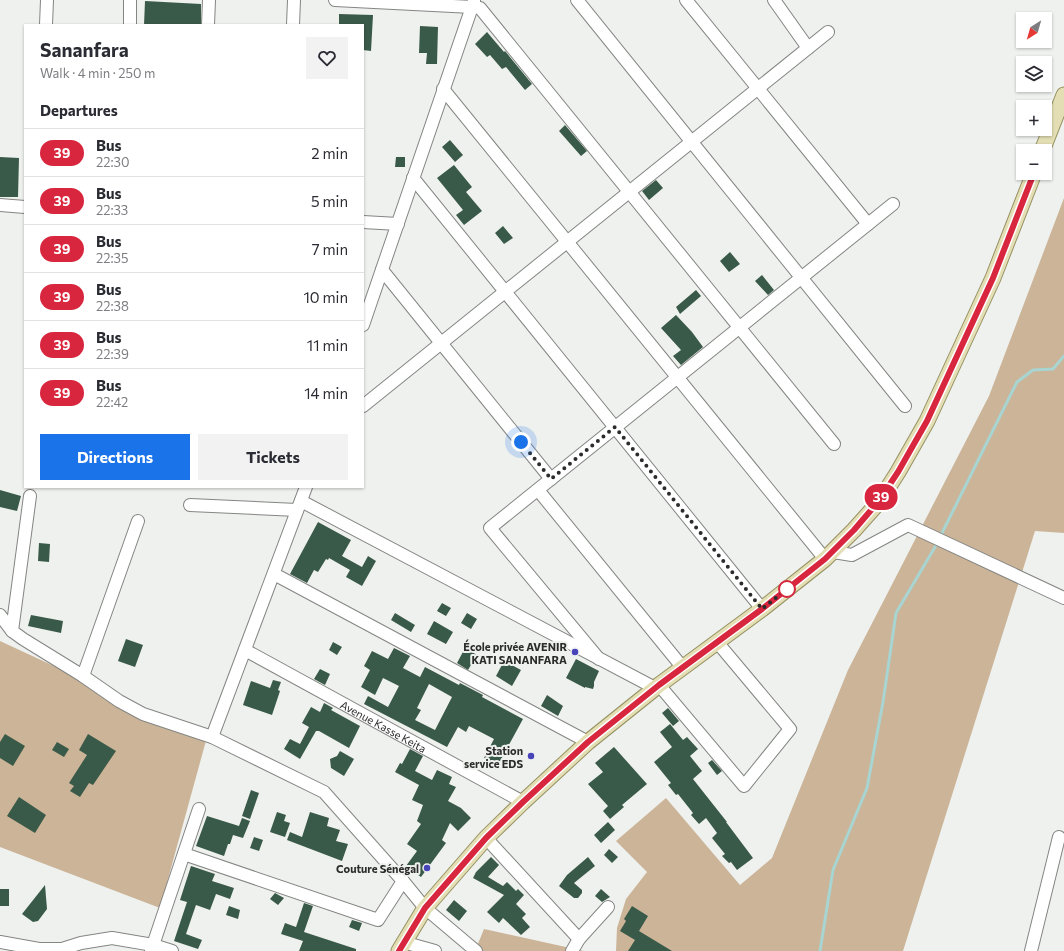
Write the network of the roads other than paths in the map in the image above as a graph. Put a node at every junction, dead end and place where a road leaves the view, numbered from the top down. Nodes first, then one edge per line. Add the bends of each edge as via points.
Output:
1 (47, 0) edge
2 (130, 0) edge
3 (209, 0) edge
4 (294, 0) edge
5 (335, 0) edge
6 (577, 0) edge
7 (686, 0) edge
8 (774, 0) edge
9 (473, 3) edge
10 (46, 24) edge
11 (130, 24) edge
12 (208, 24) edge
13 (293, 24) edge
14 (828, 32) dead end
15 (808, 48) junction
16 (758, 88) junction
17 (444, 89) junction
18 (1064, 95) edge
19 (691, 142) junction
20 (1045, 144) edge
21 (413, 178) junction
22 (1031, 180) edge
23 (629, 192) junction
24 (893, 204) dead end
25 (0, 206) edge
26 (24, 207) edge
27 (364, 222) edge
28 (398, 224) junction
29 (868, 224) junction
30 (567, 242) junction
31 (382, 270) junction
32 (801, 278) junction
33 (505, 292) junction
34 (364, 322) edge
35 (739, 328) junction
36 (441, 344) junction
37 (677, 378) junction
38 (364, 405) edge
39 (905, 406) dead end
40 (615, 427) junction
41 (834, 444) dead end
42 (551, 479) junction
43 (306, 488) edge
44 (538, 490) junction
45 (30, 496) dead end
46 (190, 505) dead end
47 (299, 506) junction
48 (138, 521) dead end
49 (829, 555) junction
50 (274, 574) junction
51 (1064, 598) edge
52 (762, 609) junction
53 (0, 614) edge
54 (12, 631) junction
55 (717, 642) junction
56 (245, 650) junction
57 (599, 658) junction
58 (683, 668) junction
59 (83, 676) junction
60 (657, 687) junction
61 (212, 737) junction
62 (588, 742) junction
63 (523, 802) junction
64 (199, 809) dead end
65 (1059, 837) dead end
66 (486, 838) junction
67 (184, 854) junction
68 (403, 881) junction
69 (608, 907) dead end
70 (425, 908) junction
71 (579, 939) junction
72 (0, 942) edge
73 (401, 946) edge
74 (152, 948) edge
75 (172, 951) edge
76 (435, 951) edge
77 (476, 951) edge
78 (572, 951) edge
79 (1031, 951) edge

1 - 10 street
2 - 11 street
3 - 12 street
4 - 13 street
5 - 9 street
6 - 19 street
7 - 16 street
8 - 15 street
9 - 17 street
9 - 23 street via 480,8
14 - 15 street
15 - 16 street
16 - 19 street
16 - 29 street
17 - 21 street
17 - 30 street
18 - 20 main road
19 - 23 street
19 - 32 street
21 - 28 street
21 - 33 street
22 - 49 main road via 993,278 927,421 878,502
23 - 30 street
23 - 35 street
24 - 29 street
25 - 26 street
27 - 28 street
28 - 31 street
29 - 32 street
30 - 33 street
30 - 37 street
31 - 34 street
31 - 36 street
32 - 35 street
32 - 39 street
33 - 36 street
33 - 40 street
35 - 37 street
35 - 41 street
36 - 38 street
36 - 42 street
37 - 40 street
37 - 49 street
40 - 42 street
40 - 52 street
42 - 44 street
43 - 47 street
44 - 57 street via 490,528
44 - 58 street
45 - 54 street
46 - 47 street
47 - 50 street
47 - 57 street
48 - 59 street
49 - 51 street via 852,555 908,525
49 - 52 main road
50 - 56 street
50 - 62 street
52 - 55 main road
53 - 54 street
54 - 59 street
55 - 58 main road
55 - 60 street via 790,729 744,786
56 - 61 street
56 - 63 street, Avenue Kasse Keita
57 - 60 street
58 - 60 main road
59 - 61 street via 143,714
60 - 62 main road
61 - 68 street via 324,792
62 - 63 main road
63 - 66 main road
64 - 67 street
65 - 79 street
66 - 70 main road
66 - 71 street
67 - 68 street via 378,920
67 - 74 street
68 - 70 street
69 - 71 street
70 - 73 main road
70 - 77 street
71 - 78 street
72 - 74 street via 39,949 62,949 112,938
73 - 76 street
74 - 75 street

